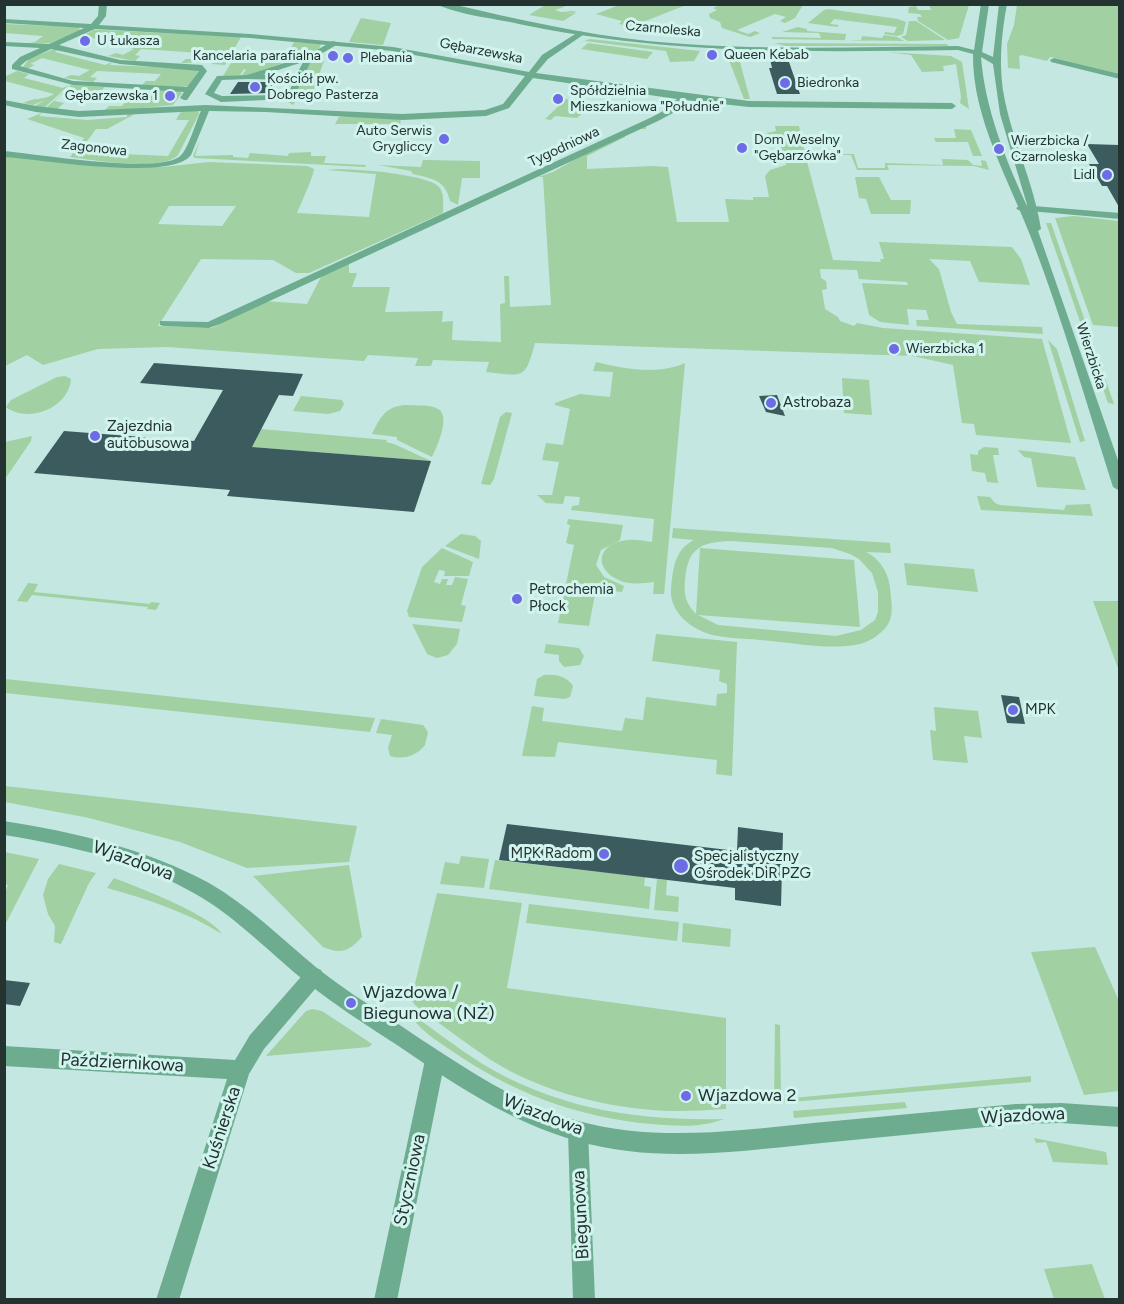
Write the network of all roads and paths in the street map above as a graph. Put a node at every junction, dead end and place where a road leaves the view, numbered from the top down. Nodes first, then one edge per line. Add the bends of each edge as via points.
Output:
1 (103, 4) edge
2 (439, 4) edge
3 (985, 4) edge
4 (1003, 4) edge
5 (4, 21) edge
6 (93, 27) junction
7 (580, 33) junction
8 (979, 41) junction
9 (336, 43) junction
10 (997, 43) junction
11 (4, 44) edge
12 (50, 47) junction
13 (959, 51) junction
14 (977, 56) junction
15 (309, 58) junction
16 (1054, 60) dead end
17 (997, 63) junction
18 (532, 75) junction
19 (248, 77) junction
20 (1119, 77) edge
21 (296, 86) junction
22 (189, 90) junction
23 (683, 98) junction
24 (4, 102) edge
25 (952, 106) dead end
26 (177, 108) junction
27 (206, 108) junction
28 (4, 154) edge
29 (1021, 208) junction
30 (1033, 209) junction
31 (1119, 216) edge
32 (1036, 239) junction
33 (164, 324) dead end
34 (1118, 484) edge
35 (1119, 498) edge
36 (4, 828) edge
37 (314, 976) junction
38 (4, 1056) edge
39 (435, 1060) junction
40 (240, 1070) junction
41 (1119, 1117) edge
42 (578, 1131) junction
43 (167, 1299) edge
44 (385, 1299) edge
45 (584, 1299) edge

1 - 6 street via 102,16
2 - 7 street, Czarnoleska
3 - 8 street, Wierzbicka
4 - 10 street, Wierzbicka
5 - 6 street, Gębarzewska
6 - 9 street, Gębarzewska
6 - 12 street
7 - 13 street, Czarnoleska via 710,47
7 - 18 street via 552,50
8 - 13 street
8 - 14 street, Wierzbicka
9 - 15 street
9 - 18 street, Gębarzewska via 406,50
10 - 14 street
10 - 17 street, Wierzbicka
11 - 12 street
12 - 22 street via 120,62 202,67
12 - 22 street via 15,67 73,83
13 - 14 street
14 - 17 street
14 - 29 street, Wierzbicka via 987,111
15 - 19 street
15 - 21 street
16 - 20 street
17 - 30 street, Wierzbicka via 1003,112 1029,185
18 - 23 street, Gębarzewska
18 - 27 street via 506,106 480,114 402,117
19 - 21 street via 289,78
19 - 21 street via 220,78 209,94 221,99 275,99 290,95
22 - 26 street
23 - 25 street, Gębarzewska via 779,105
23 - 33 street, Tygodniowa via 655,119 212,324
24 - 26 street via 79,114
26 - 27 street
27 - 28 street, Zagonowa via 186,155 162,165
29 - 30 street
29 - 32 street, Wierzbicka
30 - 31 street
30 - 32 street, Wierzbicka
32 - 34 street, Wierzbicka
34 - 35 street, Wierzbicka
36 - 37 street, Wjazdowa via 88,845 174,875 226,904
37 - 39 street, Wjazdowa
37 - 40 street, Kuśnierska via 257,1042
38 - 40 street, Październikowa
39 - 42 street, Wjazdowa via 517,1109
39 - 44 street, Styczniowa
40 - 43 street, Kuśnierska
41 - 42 street, Wjazdowa via 1016,1114 695,1145 652,1143
42 - 45 street, Biegunowa

